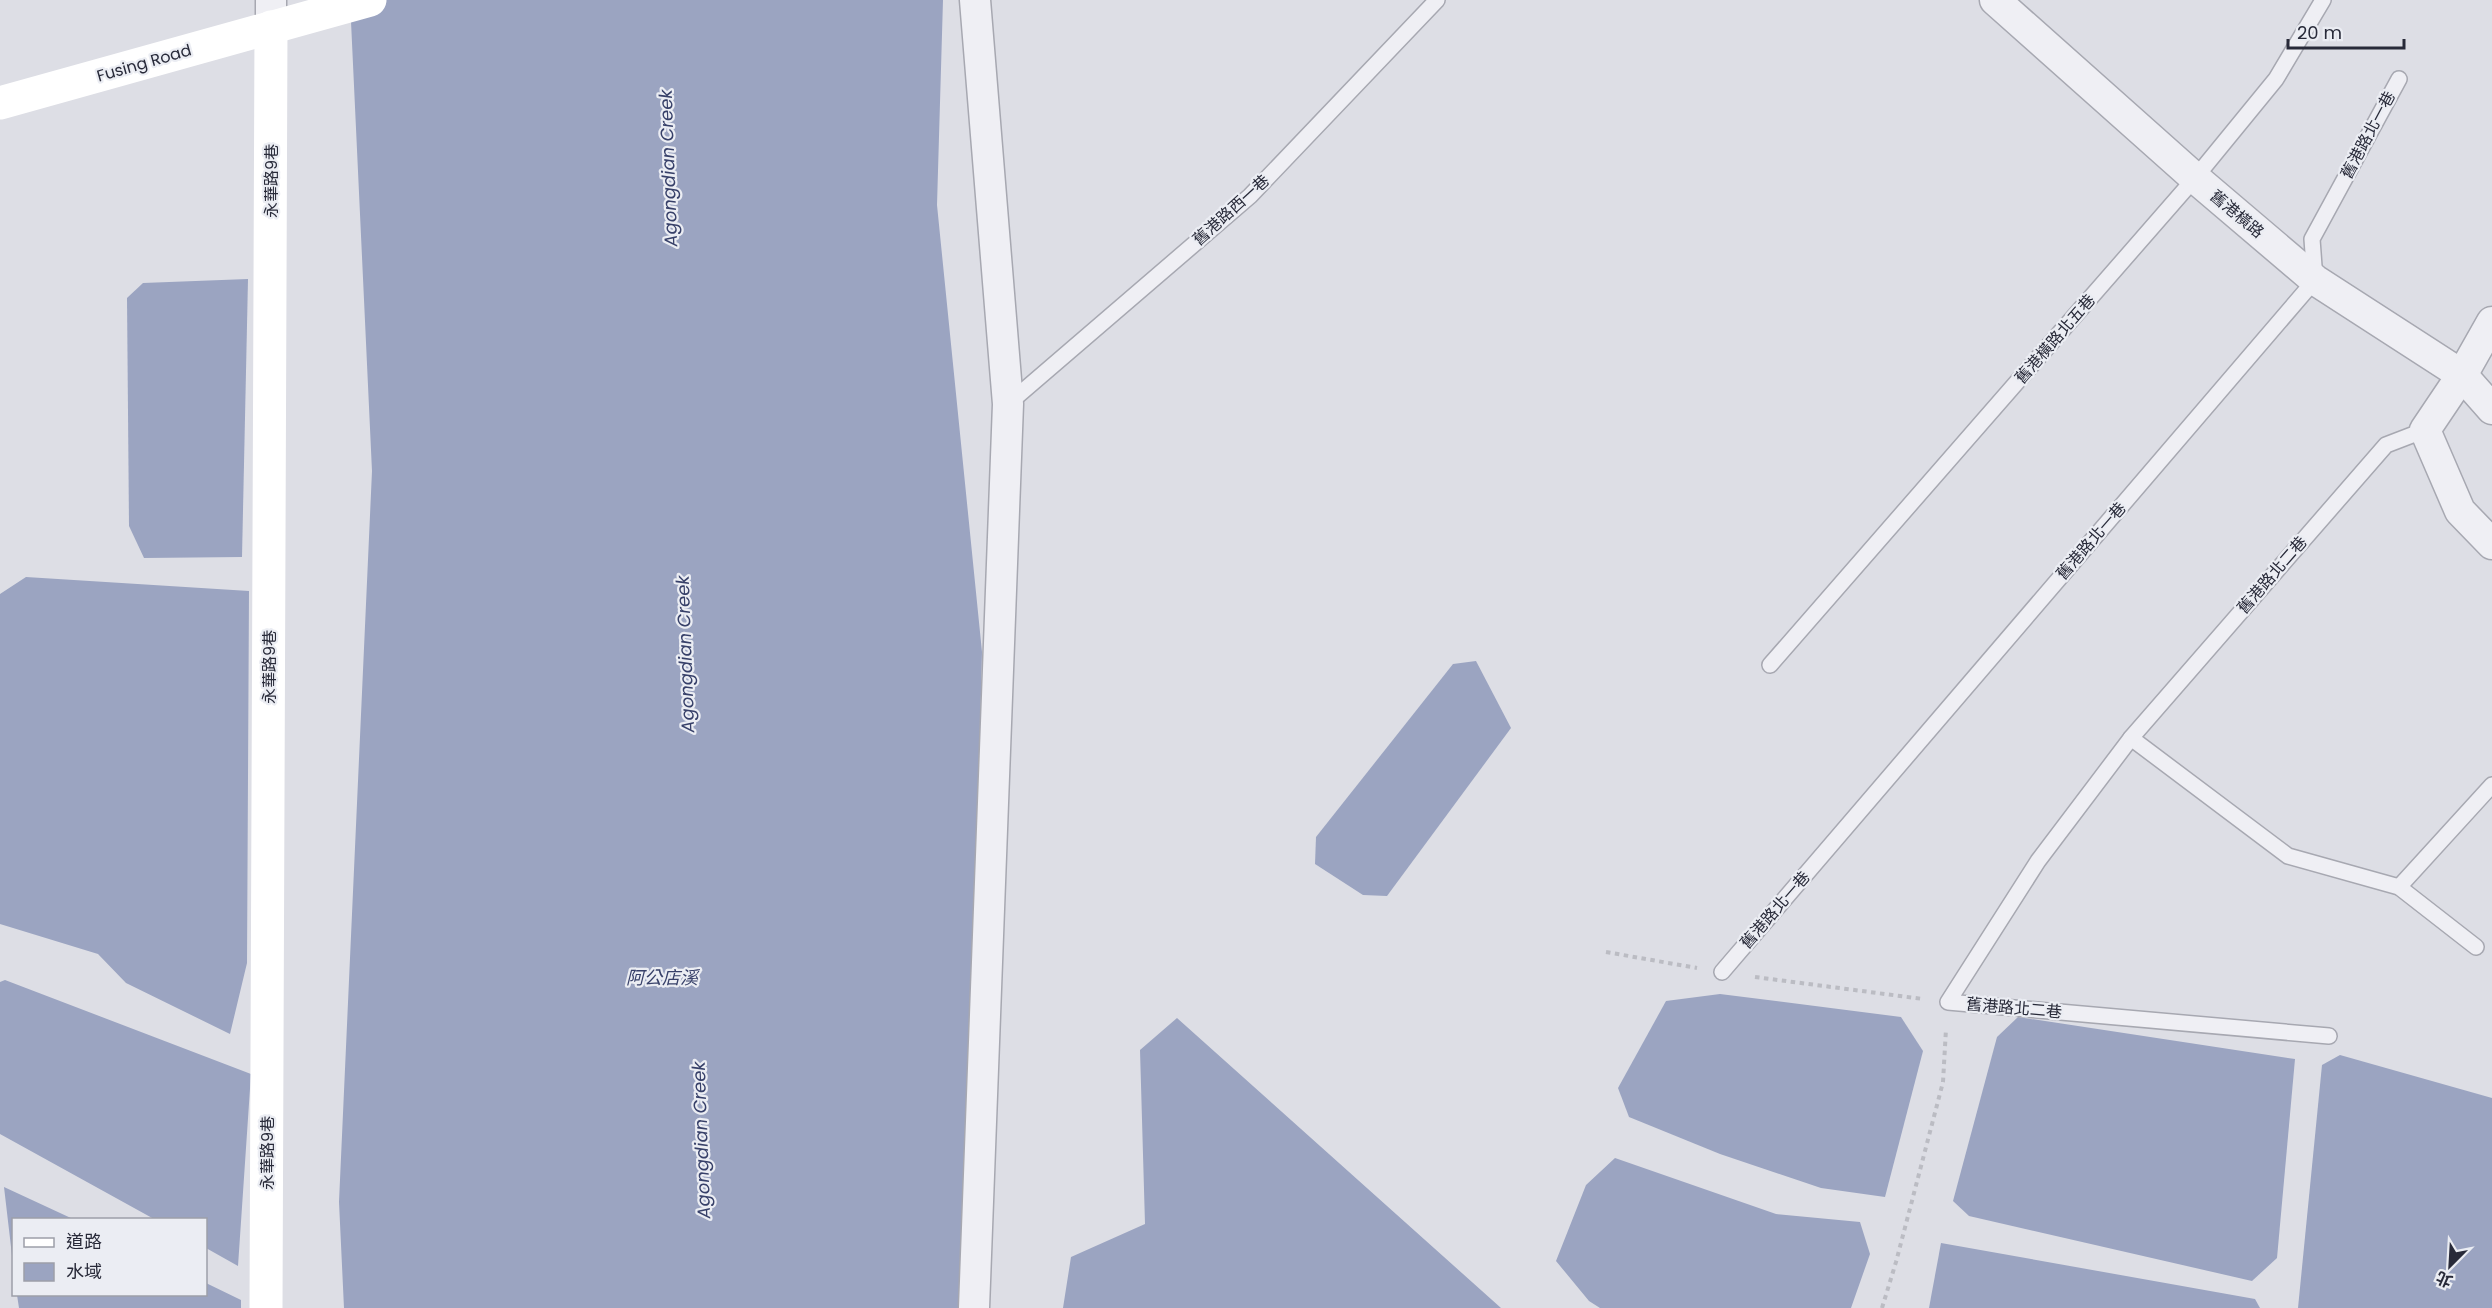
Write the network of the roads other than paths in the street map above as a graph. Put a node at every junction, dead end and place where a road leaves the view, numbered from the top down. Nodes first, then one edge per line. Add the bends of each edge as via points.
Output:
1 (370, 0) edge
2 (975, 0) edge
3 (1437, 0) edge
4 (1995, 0) edge
5 (2323, 0) edge
6 (277, 16) edge
7 (2398, 79) dead end
8 (0, 103) edge
9 (2195, 178) junction
10 (2315, 280) junction
11 (2492, 322) edge
12 (2462, 375) junction
13 (1008, 404) junction
14 (2492, 409) edge
15 (2426, 430) junction
16 (2492, 544) edge
17 (1770, 665) dead end
18 (2131, 738) junction
19 (2492, 785) edge
20 (2399, 887) junction
21 (2476, 947) dead end
22 (1722, 972) road end
23 (2329, 1036) dead end
24 (266, 1308) edge
25 (974, 1308) edge

1 - 6 street, Fusing Road
2 - 13 street
3 - 13 lane, 舊港路西一巷 via 1250,196
4 - 9 street, 舊港橫路
5 - 9 lane, 舊港橫路北五巷 via 2276,79
6 - 8 street, Fusing Road
6 - 24 street, 永華路9巷
7 - 10 lane, 舊港路北一巷 via 2312,239
9 - 10 street, 舊港橫路
9 - 17 lane, 舊港橫路北五巷
10 - 12 street, 舊港橫路
10 - 22 lane, 舊港路北一巷
11 - 12 street
12 - 14 street, 舊港橫路
12 - 15 street
13 - 25 street
15 - 16 street via 2460,512
15 - 18 lane, 舊港路北二巷 via 2386,445
18 - 20 lane via 2288,856
18 - 23 lane, 舊港路北二巷 via 2038,861 1948,1002
19 - 20 lane
20 - 21 lane

